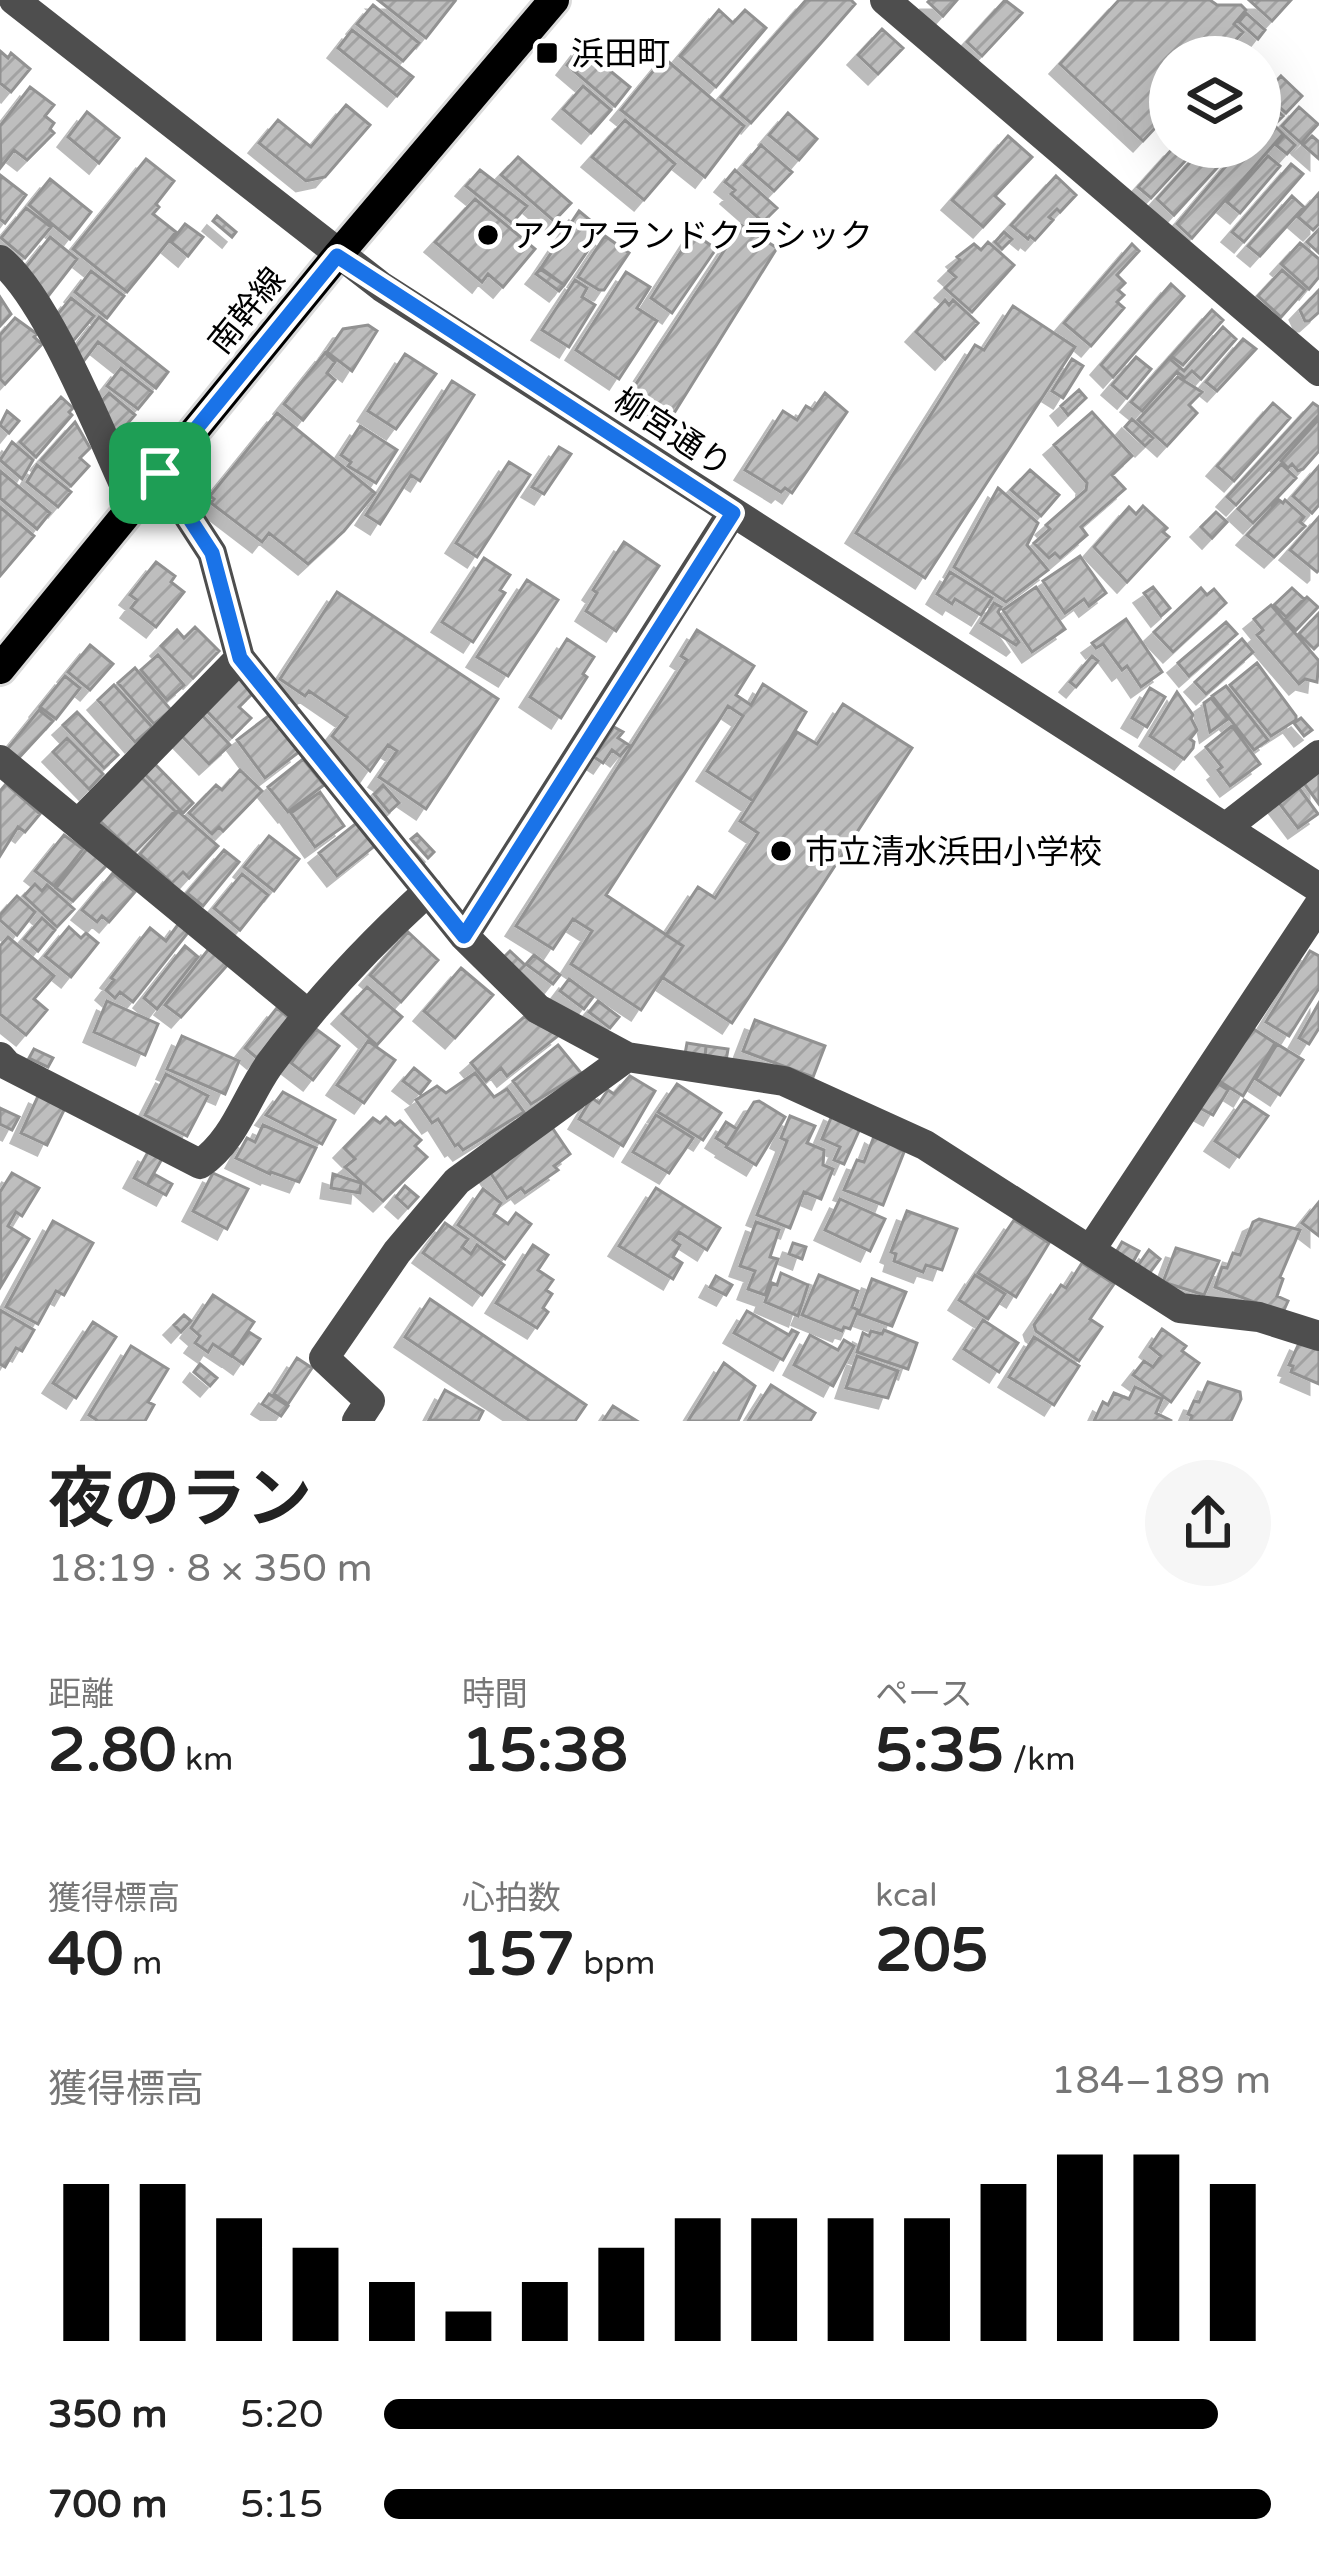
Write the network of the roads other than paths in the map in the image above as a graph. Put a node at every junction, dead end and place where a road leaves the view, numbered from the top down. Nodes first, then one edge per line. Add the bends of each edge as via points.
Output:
1 (14, 0) edge
2 (554, 0) edge
3 (885, 0) edge
4 (337, 256) junction
5 (0, 260) edge
6 (1319, 371) edge
7 (160, 473) junction
8 (134, 506) junction
9 (733, 513) junction
10 (240, 658) junction
11 (0, 669) edge
12 (1319, 754) edge
13 (0, 760) edge
14 (78, 824) junction
15 (1225, 828) junction
16 (1319, 888) edge
17 (428, 891) junction
18 (1319, 905) edge
19 (464, 936) junction
20 (308, 1014) junction
21 (0, 1057) edge
22 (627, 1057) junction
23 (1091, 1249) junction
24 (1319, 1336) edge
25 (357, 1421) edge

1 - 4 street, 柳宮通り
2 - 4 main road, 南幹線
3 - 6 street
4 - 7 main road, 南幹線
4 - 9 street, 柳宮通り
5 - 8 street via 53,335
7 - 8 main road, 南幹線
7 - 10 street via 212,553
8 - 11 main road, 南幹線
9 - 15 street, 柳宮通り
9 - 19 street
10 - 14 street
10 - 17 street
12 - 15 street
13 - 14 street
14 - 20 street
15 - 16 street, 柳宮通り
17 - 19 street
17 - 20 street
18 - 23 street
19 - 22 street via 538,1009
20 - 21 street via 221,1150 200,1164
22 - 23 street via 784,1081 925,1144
22 - 25 street via 457,1180 397,1252 324,1358 370,1401
23 - 24 street via 1180,1308 1259,1317

